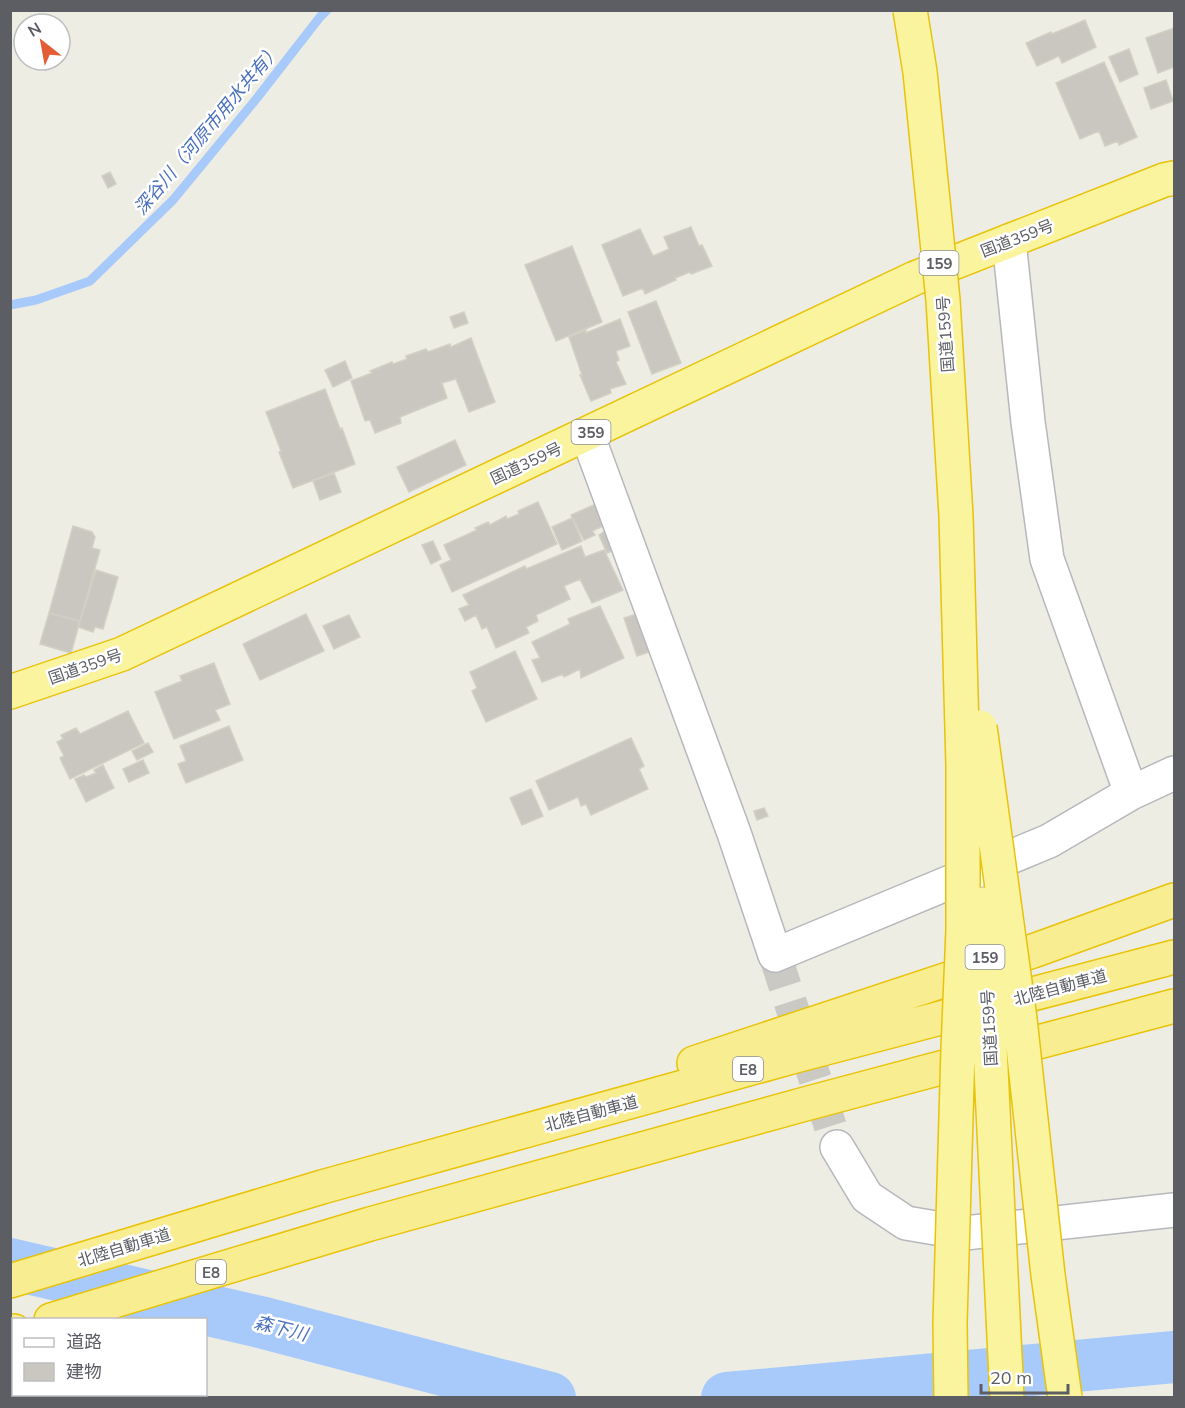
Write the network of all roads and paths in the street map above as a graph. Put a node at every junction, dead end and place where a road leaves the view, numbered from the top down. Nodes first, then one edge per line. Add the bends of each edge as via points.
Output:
1 (910, 10) edge
2 (1174, 178) edge
3 (1009, 241) junction
4 (587, 434) junction
5 (956, 516) junction
6 (968, 643) junction
7 (10, 692) edge
8 (1174, 773) edge
9 (1131, 793) junction
10 (1174, 900) edge
11 (963, 930) junction
12 (1174, 957) edge
13 (1174, 1006) edge
14 (1174, 1030) edge
15 (837, 1147) tunnel mouth
16 (322, 1187) junction
17 (464, 1198) junction
18 (1174, 1210) edge
19 (10, 1281) edge
20 (58, 1318) edge
21 (938, 1398) edge
22 (951, 1398) edge
23 (1007, 1398) edge
24 (1065, 1398) edge

1 - 5 highway, 国道159号 / 159, bridge via 943,300
2 - 3 highway, 国道359号 / 359
3 - 4 highway, 国道359号 / 359 via 915,278
3 - 9 street via 1047,559
4 - 7 highway, 国道359号 / 359 via 122,654
4 - 9 street via 775,955 1049,841
5 - 6 highway, 国道159号 / 159, bridge
5 - 11 highway, 国道159号 / 159, bridge
6 - 23 highway, 国道159号 / 159, bridge
6 - 24 highway, 159, bridge via 1017,996
8 - 9 street
10 - 16 highway via 1034,951
11 - 21 highway, 159, bridge via 949,1047 937,1326
11 - 22 highway, 国道159号 / 159, bridge
12 - 16 highway, 北陸自動車道 / E8 via 799,1055
13 - 17 highway, E8
14 - 17 highway via 1009,1064 585,1174
15 - 18 street via 867,1197 906,1223 965,1233
16 - 19 highway, 北陸自動車道 / E8
17 - 20 highway, E8

